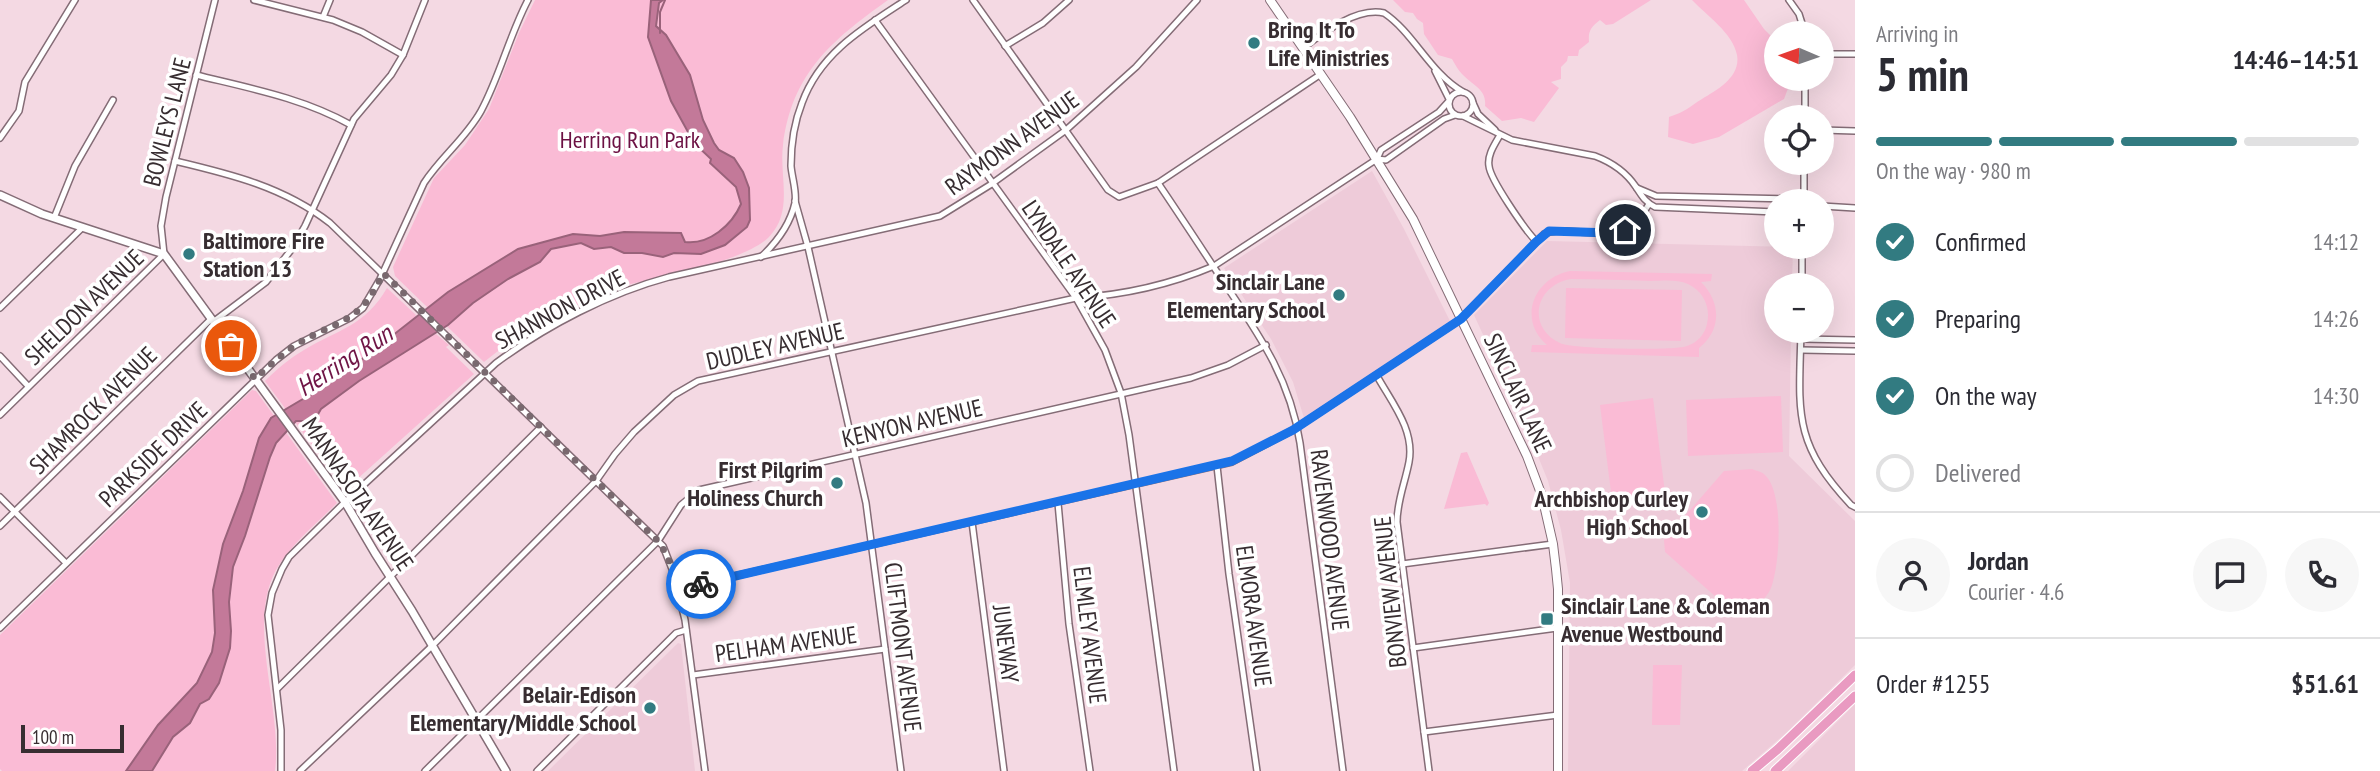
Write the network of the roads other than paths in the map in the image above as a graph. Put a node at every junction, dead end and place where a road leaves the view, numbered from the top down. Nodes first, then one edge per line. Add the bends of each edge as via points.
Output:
1 (75, 0) edge
2 (215, 0) edge
3 (254, 0) edge
4 (330, 0) edge
5 (425, 0) edge
6 (528, 0) edge
7 (906, 0) edge
8 (973, 0) edge
9 (1069, 0) edge
10 (1197, 0) edge
11 (1270, 0) edge
12 (1789, 0) edge
13 (323, 17) junction
14 (875, 20) junction
15 (1801, 21) edge
16 (1005, 46) junction
17 (1304, 48) junction
18 (1834, 54) edge
19 (1855, 54) edge
20 (403, 55) junction
21 (1433, 68) junction
22 (196, 75) junction
23 (1321, 75) junction
24 (1463, 92) junction
25 (113, 100) dead end
26 (1449, 101) junction
27 (1473, 102) junction
28 (1455, 115) junction
29 (1463, 116) junction
30 (351, 125) junction
31 (1066, 130) junction
32 (1834, 130) edge
33 (1855, 131) edge
34 (1500, 135) junction
35 (0, 138) edge
36 (1377, 159) junction
37 (175, 161) junction
38 (992, 183) junction
39 (1158, 183) junction
40 (1637, 188) junction
41 (1764, 198) edge
42 (2, 199) edge
43 (796, 201) junction
44 (1649, 204) junction
45 (1834, 207) edge
46 (1855, 208) edge
47 (312, 210) junction
48 (1764, 212) edge
49 (54, 218) junction
50 (82, 228) junction
51 (1536, 242) junction
52 (808, 247) junction
53 (164, 254) junction
54 (761, 257) junction
55 (1214, 266) junction
56 (383, 273) junction
57 (1076, 298) junction
58 (0, 308) edge
59 (1461, 319) junction
60 (212, 321) junction
61 (1834, 340) edge
62 (1855, 340) edge
63 (1801, 343) edge
64 (1266, 345) junction
65 (1801, 350) junction
66 (831, 351) junction
67 (1855, 351) edge
68 (0, 356) edge
69 (485, 373) junction
70 (1377, 376) junction
71 (255, 379) junction
72 (28, 387) junction
73 (1121, 393) junction
74 (0, 415) edge
75 (541, 427) junction
76 (1298, 427) junction
77 (856, 454) junction
78 (1217, 466) junction
79 (596, 481) junction
80 (1137, 484) junction
81 (0, 497) edge
82 (345, 502) junction
83 (1058, 503) junction
84 (1855, 507) edge
85 (15, 512) junction
86 (972, 522) junction
87 (0, 526) edge
88 (658, 541) junction
89 (872, 544) junction
90 (1553, 544) junction
91 (66, 563) junction
92 (1402, 564) junction
93 (390, 576) junction
94 (678, 589) junction
95 (0, 628) edge
96 (1557, 628) junction
97 (686, 630) junction
98 (432, 646) junction
99 (1413, 648) junction
100 (885, 649) junction
101 (693, 675) junction
102 (1855, 675) edge
103 (278, 689) junction
104 (1855, 696) edge
105 (1558, 715) junction
106 (475, 721) junction
107 (1424, 732) junction
108 (281, 771) edge
109 (300, 771) edge
110 (425, 771) edge
111 (506, 771) edge
112 (537, 771) edge
113 (705, 771) edge
114 (901, 771) edge
115 (1004, 771) edge
116 (1090, 771) edge
117 (1174, 771) edge
118 (1257, 771) edge
119 (1343, 771) edge
120 (1429, 771) edge
121 (1558, 771) edge
122 (1752, 771) edge
123 (1775, 771) edge

1 - 35 street via 24,82 19,111
2 - 22 street, BOWLEYS LANE
3 - 13 street
4 - 13 street
5 - 20 street, SHAMROCK AVENUE
6 - 56 street, PARKSIDE DRIVE via 481,112 424,183
7 - 14 street
8 - 16 street
9 - 16 street via 1043,23
10 - 31 street, RAYMONN AVENUE via 1136,67
11 - 17 main road, SINCLAIR LANE
12 - 15 street
13 - 20 street
14 - 38 street, LYNDALE AVENUE
14 - 43 street via 823,64 802,103 792,152
16 - 31 street
17 - 21 street via 1328,28 1379,11 1394,21
17 - 23 main road, SINCLAIR LANE
18 - 19 street
20 - 30 street, SHAMROCK AVENUE
21 - 24 street
21 - 26 street
22 - 30 street via 297,100
22 - 37 street, BOWLEYS LANE
23 - 36 main road, SINCLAIR LANE
23 - 39 street
24 - 26 street
24 - 27 street
25 - 49 street via 75,166
26 - 28 street
26 - 36 street via 1381,150
27 - 29 street
27 - 34 street via 1478,114
28 - 29 street
28 - 36 street via 1386,160
29 - 34 street
30 - 47 street, SHAMROCK AVENUE
31 - 38 street, RAYMONN AVENUE
31 - 39 street via 1115,196
32 - 33 street
34 - 40 street via 1595,156 1617,167
34 - 51 street via 1489,156 1489,169
36 - 55 street, DUDLEY AVENUE
36 - 59 main road, SINCLAIR LANE via 1413,219
37 - 47 street via 264,185
37 - 53 street, BOWLEYS LANE via 163,214
38 - 52 street, RAYMONN AVENUE via 940,216
38 - 57 street, LYNDALE AVENUE
39 - 55 street, RAVENWOOD AVENUE
40 - 41 street via 1656,196
40 - 44 street
42 - 49 street
43 - 52 street, CLIFTMONT AVENUE
43 - 54 street via 783,233
44 - 48 street via 1662,209
44 - 51 street via 1633,225 1618,232 1549,231
45 - 46 street
47 - 56 street
47 - 60 street, SHAMROCK AVENUE via 291,250 266,282
49 - 50 street
50 - 53 street
50 - 58 street
51 - 59 street
52 - 54 street, SHANNON DRIVE
52 - 66 street, CLIFTMONT AVENUE
53 - 60 street, MANNASOTA AVENUE
53 - 72 street, SHELDON AVENUE
54 - 69 street, SHANNON DRIVE via 629,289 521,346
55 - 57 street, DUDLEY AVENUE via 1136,291
55 - 64 street, RAVENWOOD AVENUE
56 - 69 street
56 - 71 street, PARKSIDE DRIVE via 358,313 294,346
57 - 66 street, DUDLEY AVENUE
57 - 73 street, LYNDALE AVENUE via 1105,350
59 - 70 street
59 - 90 main road, SINCLAIR LANE via 1527,456
60 - 71 street, MANNASOTA AVENUE
60 - 85 street, SHAMROCK AVENUE
61 - 62 street
63 - 65 street
64 - 73 street, KENYON AVENUE via 1200,376
64 - 76 street, RAVENWOOD AVENUE via 1285,384
65 - 67 street
65 - 84 street via 1800,406 1805,437 1824,474
66 - 77 street, CLIFTMONT AVENUE
66 - 79 street, DUDLEY AVENUE via 684,388 634,432
68 - 72 street
69 - 75 street
69 - 82 street, SHANNON DRIVE
70 - 76 street
70 - 92 street, BONVIEW AVENUE via 1409,440 1397,508
71 - 82 street, MANNASOTA AVENUE
71 - 91 street, PARKSIDE DRIVE
72 - 74 street, SHELDON AVENUE
73 - 77 street, KENYON AVENUE
73 - 80 street, LYNDALE AVENUE
75 - 79 street
75 - 93 street
76 - 78 street
76 - 119 street, RAVENWOOD AVENUE
77 - 88 street, KENYON AVENUE via 699,490 681,505
77 - 89 street, CLIFTMONT AVENUE
78 - 80 street
78 - 118 street, ELMORA AVENUE
79 - 88 street
79 - 98 street, DUDLEY AVENUE
80 - 83 street
80 - 117 street, LYNDALE AVENUE
81 - 85 street
82 - 93 street, MANNASOTA AVENUE
82 - 103 street, SHANNON DRIVE via 289,557 276,581 268,615
83 - 86 street
83 - 116 street, ELMLEY AVENUE
85 - 87 street, SHAMROCK AVENUE
85 - 91 street
86 - 89 street
86 - 115 street, JUNEWAY
88 - 94 street
88 - 106 street, KENYON AVENUE
89 - 94 street
89 - 100 street, CLIFTMONT AVENUE
90 - 92 street
90 - 96 main road, SINCLAIR LANE
91 - 95 street, PARKSIDE DRIVE
92 - 99 street, BONVIEW AVENUE
93 - 98 street, MANNASOTA AVENUE
93 - 103 street
94 - 97 street
96 - 99 street
96 - 105 main road, SINCLAIR LANE
97 - 101 street
97 - 112 street via 676,634
98 - 106 street, MANNASOTA AVENUE
98 - 109 street, DUDLEY AVENUE
99 - 107 street, BONVIEW AVENUE
100 - 101 street, PELHAM AVENUE
100 - 114 street, CLIFTMONT AVENUE
101 - 113 street
102 - 122 main road
103 - 108 street, SHANNON DRIVE
104 - 123 main road
105 - 107 street
105 - 121 main road, SINCLAIR LANE
106 - 110 street, KENYON AVENUE
106 - 111 street, MANNASOTA AVENUE
107 - 120 street, BONVIEW AVENUE

